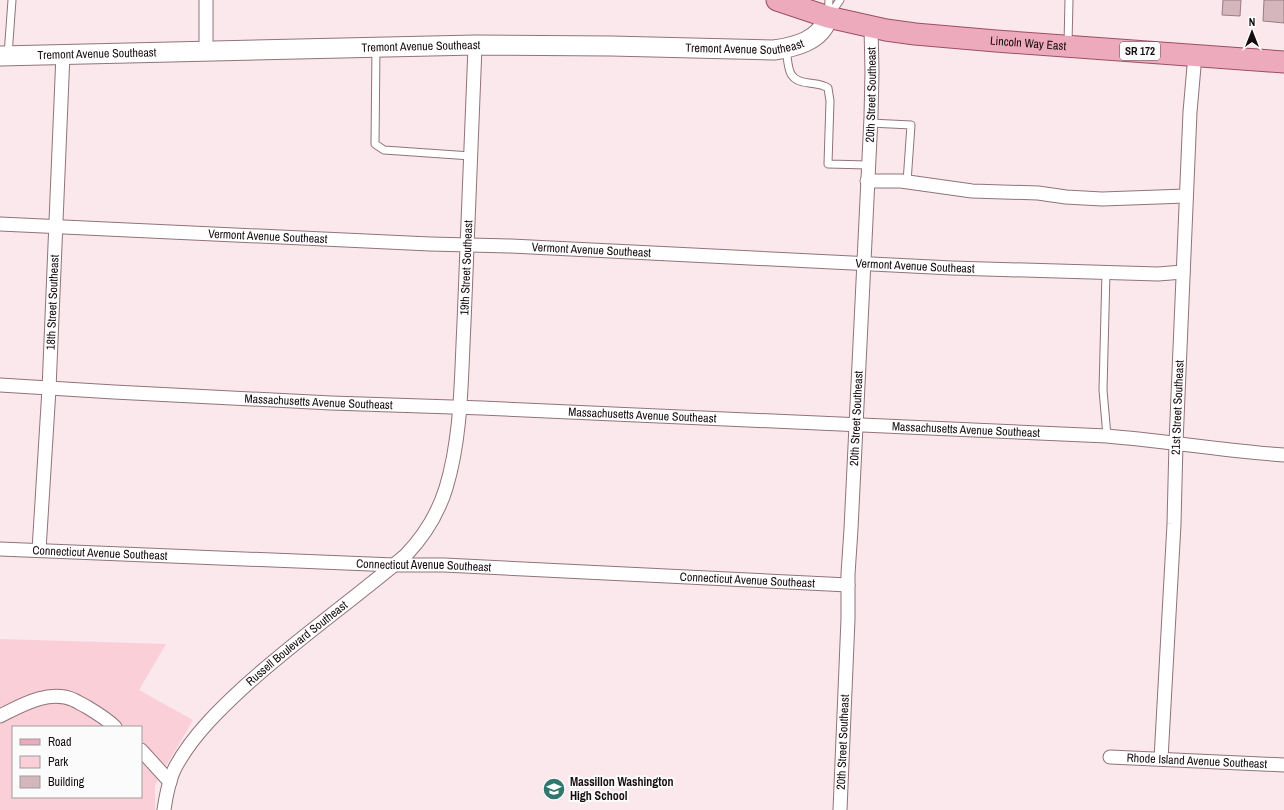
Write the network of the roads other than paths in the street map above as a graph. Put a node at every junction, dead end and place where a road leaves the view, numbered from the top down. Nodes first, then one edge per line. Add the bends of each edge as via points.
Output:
1 (12, 0) edge
2 (206, 0) edge
3 (777, 0) edge
4 (840, 0) edge
5 (1069, 0) edge
6 (828, 9) edge
7 (871, 26) junction
8 (475, 45) junction
9 (1068, 46) junction
10 (376, 47) junction
11 (786, 48) junction
12 (206, 51) junction
13 (63, 54) junction
14 (1194, 55) junction
15 (4, 56) edge
16 (1284, 62) edge
17 (870, 123) junction
18 (471, 156) junction
19 (868, 165) junction
20 (867, 181) junction
21 (907, 182) junction
22 (1186, 196) junction
23 (0, 224) edge
24 (56, 226) junction
25 (468, 245) junction
26 (863, 263) junction
27 (1106, 272) junction
28 (1183, 272) junction
29 (0, 385) edge
30 (49, 389) junction
31 (459, 407) junction
32 (855, 424) junction
33 (1107, 436) junction
34 (1176, 443) junction
35 (1284, 454) edge
36 (446, 489) joint
37 (0, 549) edge
38 (39, 550) junction
39 (394, 565) junction
40 (848, 585) junction
41 (0, 716) edge
42 (114, 726) edge
43 (142, 751) edge
44 (1110, 757) dead end
45 (1161, 759) junction
46 (1284, 764) edge
47 (170, 782) junction
48 (164, 810) edge
49 (840, 810) edge

1 - 15 lane
2 - 12 street
3 - 6 main road, Lincoln Way East / SR 172
4 - 6 lane
5 - 9 lane
6 - 7 main road, Lincoln Way East / SR 172
6 - 11 street, Tremont Avenue Southeast via 826,24 816,36
7 - 9 main road, Lincoln Way East / SR 172 via 915,34
7 - 17 street, 20th Street Southeast
8 - 10 street, Tremont Avenue Southeast
8 - 11 street, Tremont Avenue Southeast via 756,50
8 - 18 street, 19th Street Southeast
9 - 14 main road, Lincoln Way East / SR 172
10 - 12 street, Tremont Avenue Southeast
10 - 18 lane via 375,144 384,150
11 - 19 lane via 789,68 794,79 828,88 828,164
12 - 13 street, Tremont Avenue Southeast
13 - 15 street, Tremont Avenue Southeast
13 - 24 street, 18th Street Southeast
14 - 16 main road, Lincoln Way East / SR 172
14 - 22 street, 21st Street Southeast
17 - 19 street, 20th Street Southeast
17 - 21 lane via 911,125
18 - 25 street, 19th Street Southeast
19 - 20 street, 20th Street Southeast
20 - 21 street
20 - 26 street, 20th Street Southeast
21 - 22 street via 972,191 1038,193 1102,199
22 - 28 street, 21st Street Southeast
23 - 24 street, Vermont Avenue Southeast
24 - 25 street, Vermont Avenue Southeast
24 - 30 street, 18th Street Southeast
25 - 26 street, Vermont Avenue Southeast
25 - 31 street, 19th Street Southeast
26 - 27 street, Vermont Avenue Southeast
26 - 32 street, 20th Street Southeast
27 - 28 street, Vermont Avenue Southeast
27 - 33 lane via 1103,390
28 - 34 street, 21st Street Southeast
29 - 30 street, Massachusetts Avenue Southeast
30 - 31 street, Massachusetts Avenue Southeast
30 - 38 street, 18th Street Southeast
31 - 32 street, Massachusetts Avenue Southeast
31 - 36 street, 19th Street Southeast via 456,445
32 - 33 street, Massachusetts Avenue Southeast
32 - 40 street, 20th Street Southeast
33 - 34 street, Massachusetts Avenue Southeast
34 - 35 street, Massachusetts Avenue Southeast via 1244,452
34 - 45 street, 21st Street Southeast
36 - 39 street, Russell Boulevard Southeast via 427,529 416,544
37 - 38 street, Connecticut Avenue Southeast
38 - 39 street, Connecticut Avenue Southeast
39 - 40 street, Connecticut Avenue Southeast via 444,565
39 - 47 street, Russell Boulevard Southeast via 302,637 234,696 183,754
40 - 49 street, 20th Street Southeast
41 - 42 street via 34,700 65,697 96,712
43 - 47 street
44 - 45 street, Rhode Island Avenue Southeast
45 - 46 street, Rhode Island Avenue Southeast
47 - 48 street, Russell Boulevard Southeast

